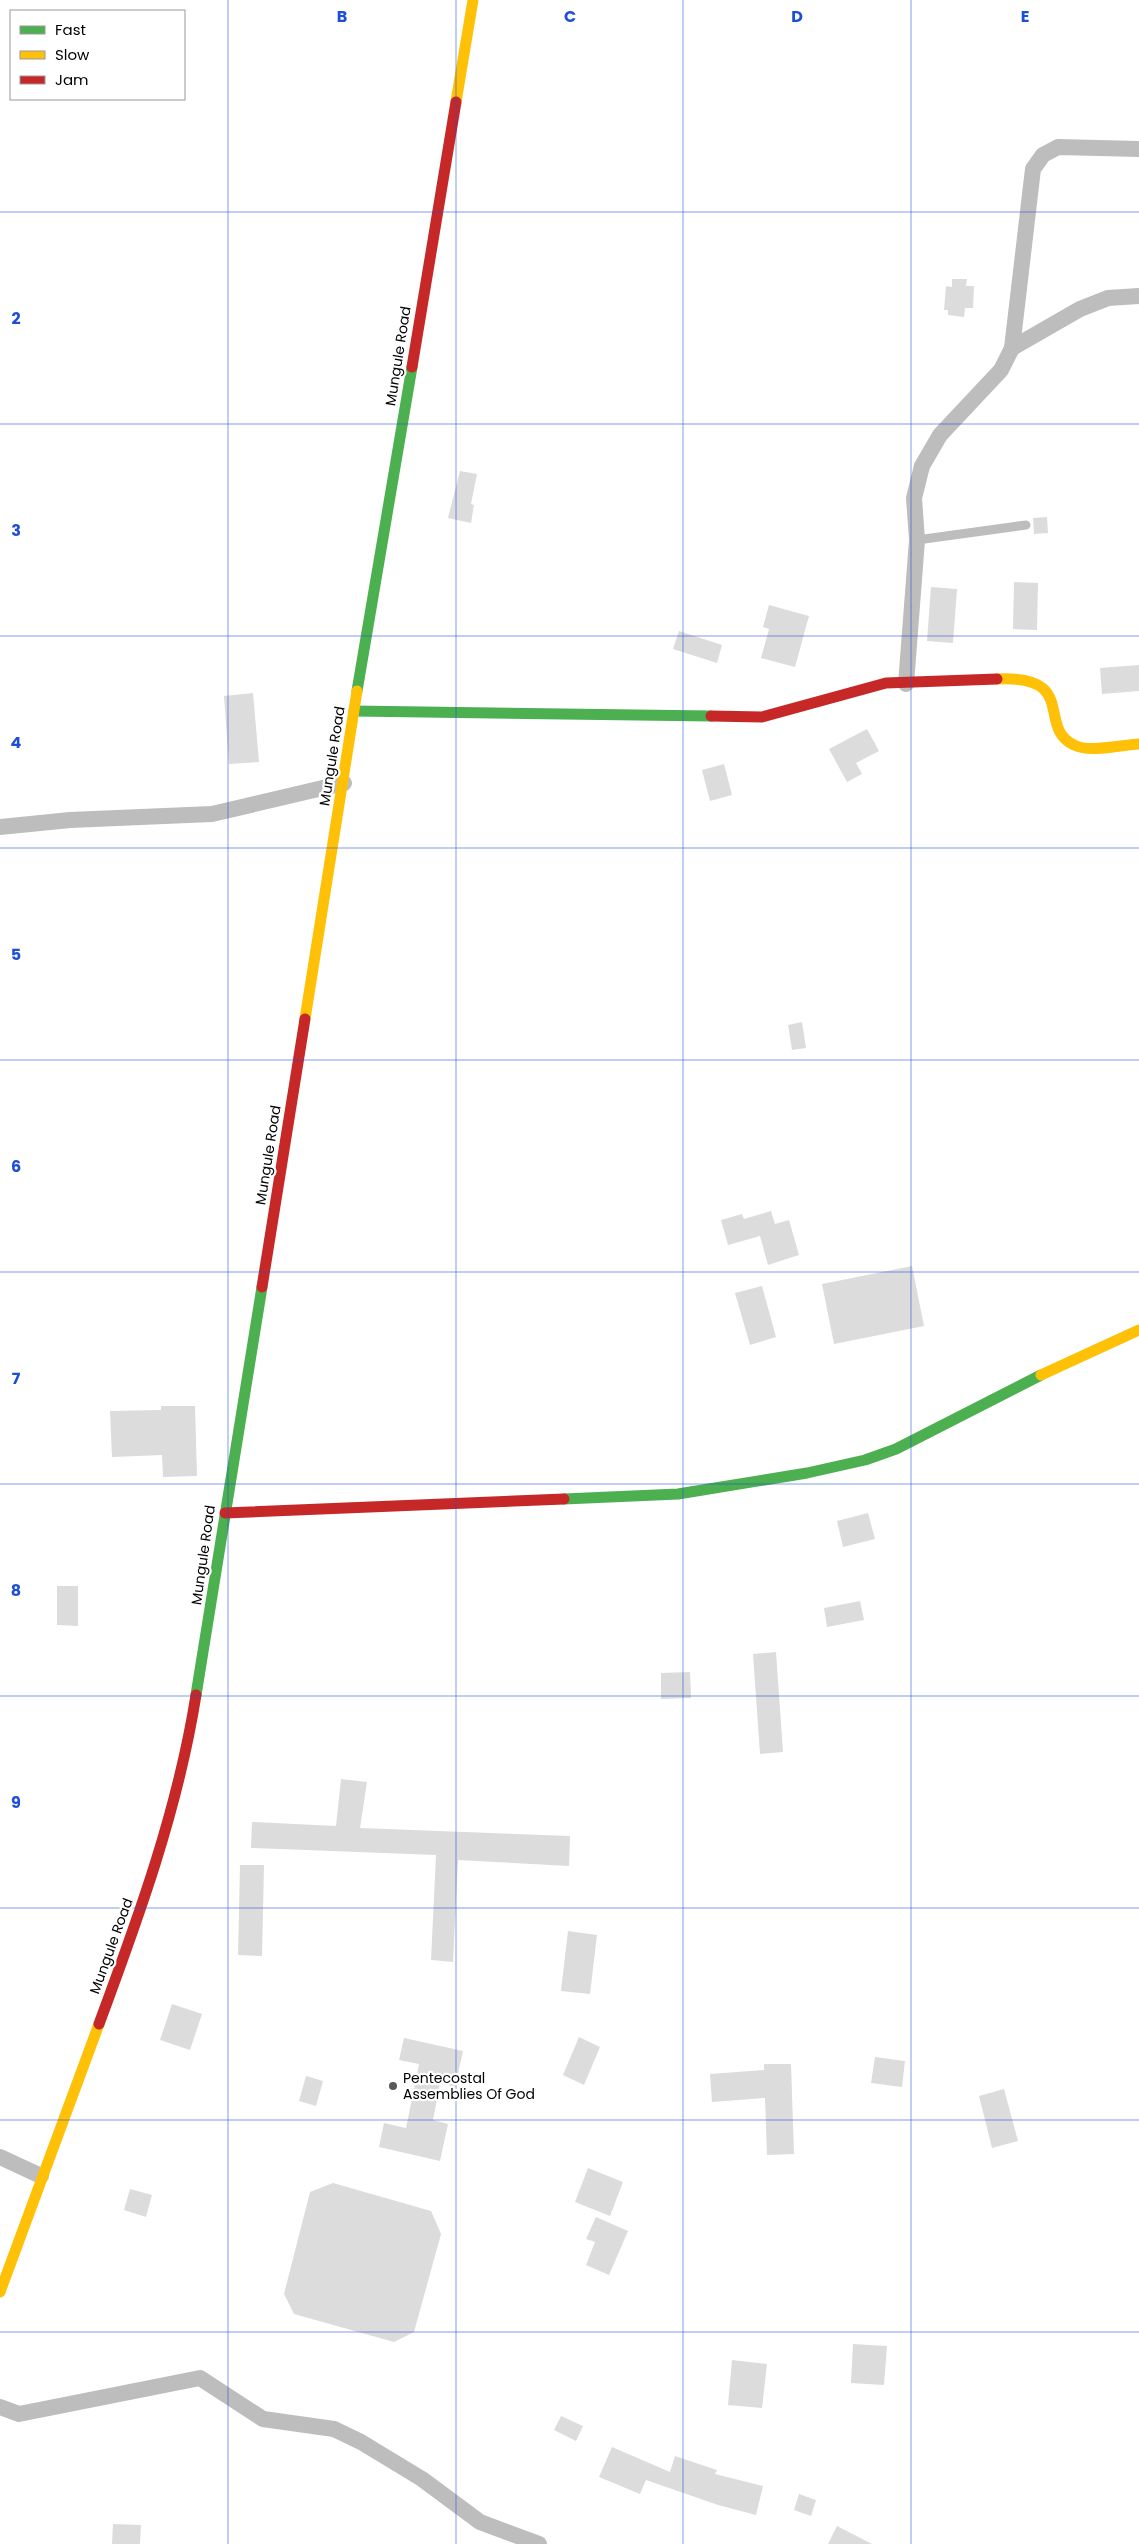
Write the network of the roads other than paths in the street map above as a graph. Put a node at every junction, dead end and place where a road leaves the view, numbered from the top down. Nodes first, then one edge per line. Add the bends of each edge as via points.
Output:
1 (473, 0) edge
2 (1139, 149) edge
3 (1139, 296) edge
4 (1012, 348) junction
5 (1026, 525) dead end
6 (917, 540) junction
7 (906, 684) junction
8 (354, 711) junction
9 (1139, 744) edge
10 (344, 783) junction
11 (0, 827) edge
12 (1139, 1330) edge
13 (225, 1513) junction
14 (0, 2157) edge
15 (42, 2176) junction
16 (0, 2292) edge
17 (0, 2407) edge
18 (539, 2544) edge

1 - 8 street, Mungule Road
2 - 4 street via 1058,147 1042,155 1034,169
3 - 4 street via 1108,298 1080,309
4 - 6 street via 1001,370 940,435 922,466 914,498
5 - 6 lane
6 - 7 street
7 - 8 street via 886,683 762,717
7 - 9 street via 1031,679 1043,685 1051,696 1065,739 1074,746
8 - 10 street, Mungule Road
10 - 11 street via 212,814 70,820
10 - 13 street, Mungule Road
12 - 13 street via 1056,1367 896,1449 808,1473 678,1494
13 - 15 street, Mungule Road via 195,1701 171,1814 143,1905
14 - 15 street
15 - 16 street, Mungule Road
17 - 18 street via 19,2414 200,2378 263,2419 334,2429 361,2442 422,2479 480,2522

